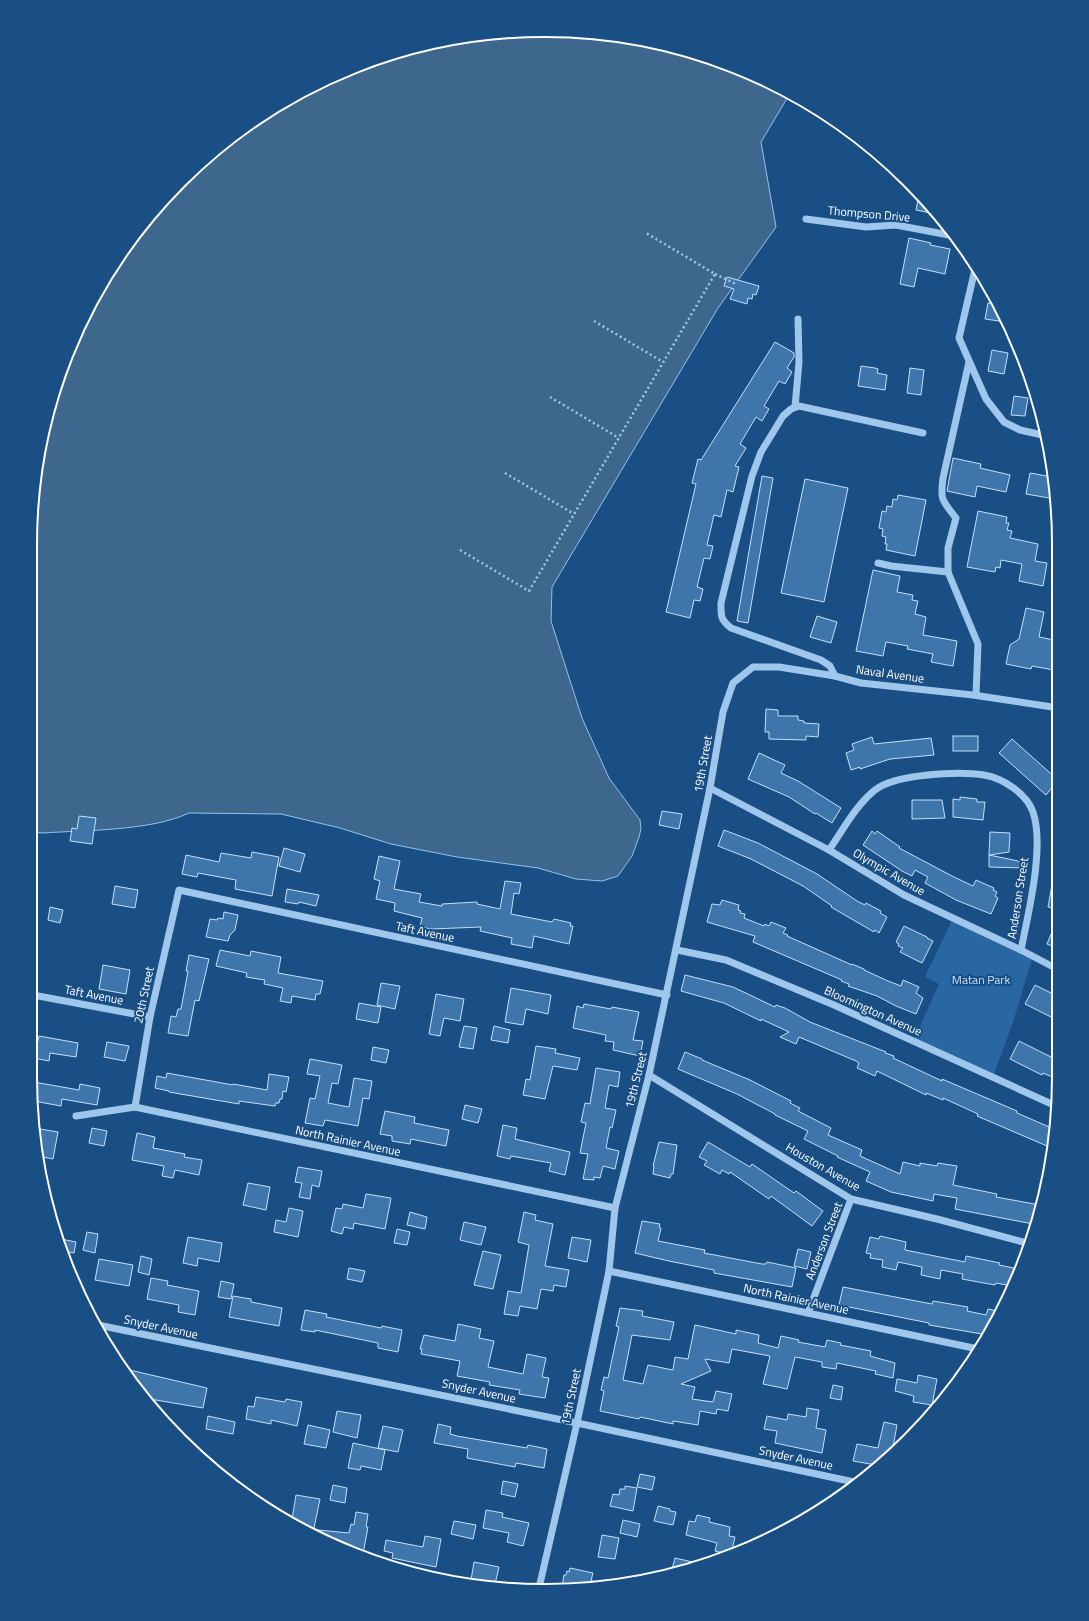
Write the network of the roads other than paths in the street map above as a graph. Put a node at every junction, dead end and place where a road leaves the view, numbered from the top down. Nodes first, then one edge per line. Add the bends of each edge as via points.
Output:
1 (806, 219) dead end
2 (946, 234) edge
3 (974, 275) edge
4 (798, 318) dead end
5 (970, 362) junction
6 (795, 407) junction
7 (923, 432) dead end
8 (1040, 434) edge
9 (878, 563) dead end
10 (948, 572) junction
11 (835, 676) junction
12 (976, 695) junction
13 (1052, 707) edge
14 (710, 788) junction
15 (829, 850) junction
16 (179, 890) joint
17 (677, 950) junction
18 (1021, 950) junction
19 (1052, 966) edge
20 (667, 995) junction
21 (37, 996) edge
22 (150, 1017) junction
23 (650, 1075) junction
24 (1051, 1104) edge
25 (135, 1107) junction
26 (76, 1116) dead end
27 (851, 1199) junction
28 (615, 1208) junction
29 (1024, 1242) edge
30 (609, 1272) junction
31 (808, 1313) junction
32 (103, 1326) edge
33 (973, 1348) edge
34 (577, 1423) junction
35 (850, 1481) edge
36 (540, 1584) edge

1 - 2 street, Thompson Drive via 866,227 896,225
3 - 5 street via 959,338
4 - 6 street via 799,362
5 - 8 street via 986,400 1004,422 1020,430
5 - 10 street via 941,496 956,518 948,548
6 - 7 street
6 - 11 street via 777,424 761,452 752,476 721,602 721,617 731,628 821,660 830,666
9 - 10 street
10 - 12 street via 978,644
11 - 12 street, Naval Avenue via 861,683
11 - 14 street, 19th Street via 779,667 753,667 733,683 723,712
12 - 13 street, Naval Avenue
14 - 15 street, Olympic Avenue
14 - 17 street, 19th Street
15 - 18 street, Olympic Avenue via 904,895
15 - 18 street, Anderson Street via 864,801 883,785 906,778 956,774 985,775 999,780 1022,795 1033,812 1036,828 1036,869
16 - 20 street, Taft Avenue
16 - 22 street, 20th Street
17 - 20 street, 19th Street
17 - 24 street, Bloomington Avenue via 726,960 834,1005
18 - 19 street, Olympic Avenue
20 - 23 street, 19th Street
21 - 22 street, Taft Avenue
22 - 25 street, 20th Street
23 - 27 street, Houston Avenue
23 - 28 street, 19th Street
25 - 26 street, North Rainier Avenue
25 - 28 street, North Rainier Avenue
27 - 29 street, Houston Avenue
27 - 31 street, Anderson Street
28 - 30 street, 19th Street
30 - 31 street, North Rainier Avenue
30 - 34 street, 19th Street
31 - 33 street, North Rainier Avenue
32 - 34 street, Snyder Avenue
34 - 35 street, Snyder Avenue
34 - 36 street, 19th Street

